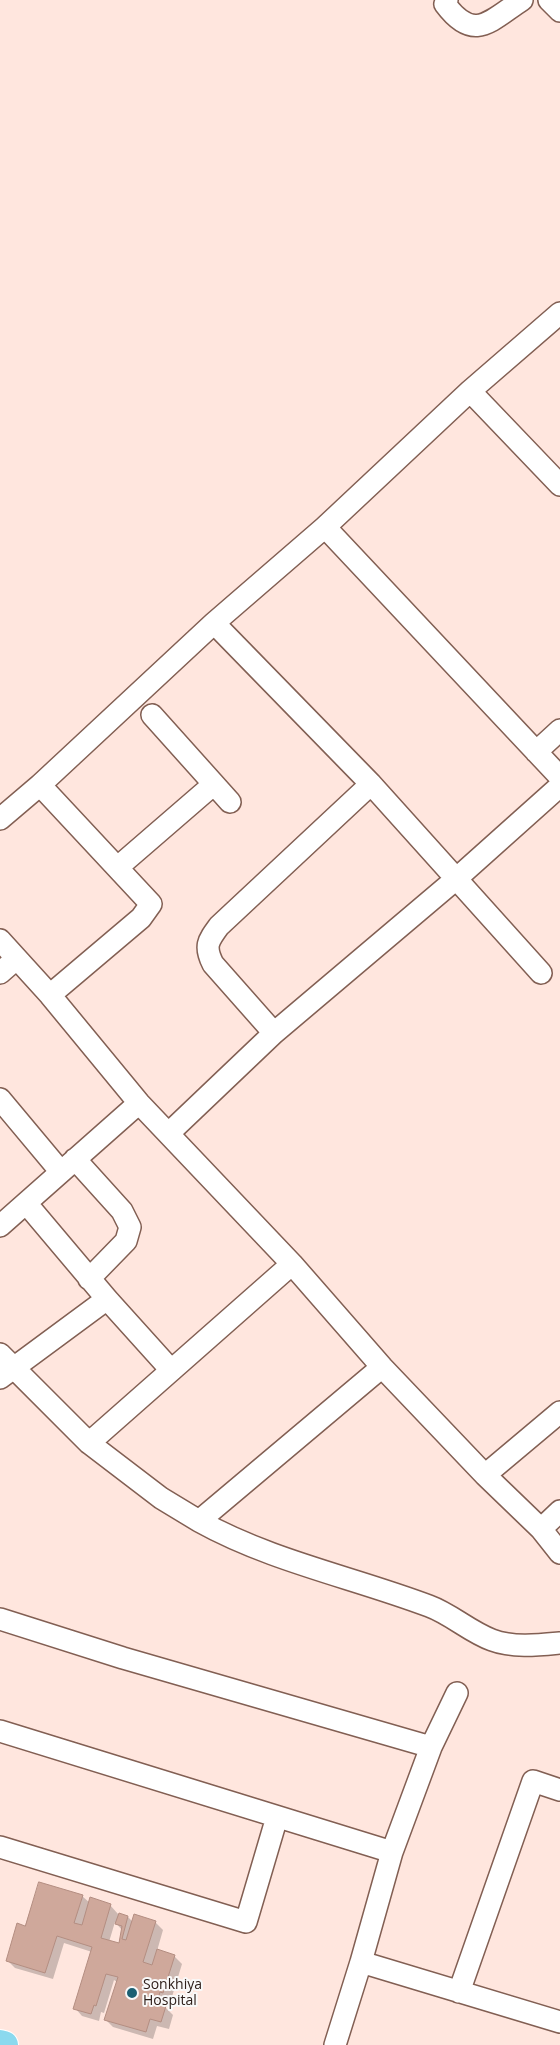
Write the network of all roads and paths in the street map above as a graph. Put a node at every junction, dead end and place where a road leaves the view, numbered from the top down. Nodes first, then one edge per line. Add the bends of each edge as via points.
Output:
1 (447, 0) edge
2 (522, 0) edge
3 (549, 0) edge
4 (560, 11) edge
5 (560, 313) edge
6 (470, 391) junction
7 (560, 485) edge
8 (325, 527) junction
9 (214, 623) junction
10 (152, 715) dead end
11 (560, 730) edge
12 (536, 752) junction
13 (560, 777) edge
14 (214, 784) junction
15 (371, 784) junction
16 (40, 785) junction
17 (560, 786) edge
18 (230, 802) dead end
19 (2, 814) edge
20 (118, 867) junction
21 (456, 879) junction
22 (0, 940) edge
23 (16, 959) junction
24 (0, 973) edge
25 (541, 973) dead end
26 (50, 995) junction
27 (274, 1033) junction
28 (0, 1099) edge
29 (139, 1104) junction
30 (169, 1133) junction
31 (68, 1165) junction
32 (26, 1203) junction
33 (0, 1226) edge
34 (292, 1264) junction
35 (89, 1278) junction
36 (107, 1299) junction
37 (5, 1367) edge
38 (382, 1367) junction
39 (171, 1370) junction
40 (560, 1412) edge
41 (89, 1443) junction
42 (485, 1475) junction
43 (560, 1511) edge
44 (199, 1521) junction
45 (541, 1529) junction
46 (560, 1553) edge
47 (0, 1619) edge
48 (560, 1643) edge
49 (457, 1693) dead end
50 (0, 1731) edge
51 (431, 1747) junction
52 (560, 1790) edge
53 (277, 1816) junction
54 (0, 1847) edge
55 (392, 1852) junction
56 (361, 1962) junction
57 (459, 1992) junction
58 (560, 2022) edge
59 (0, 2044) edge
60 (4, 2045) edge
61 (335, 2045) edge

1 - 2 street via 445,4 457,20 471,26 487,24
3 - 4 street
5 - 6 street
6 - 7 street
6 - 8 street
8 - 9 street
8 - 12 street
9 - 15 street
9 - 16 street
10 - 14 street
11 - 12 street
12 - 13 street
14 - 18 street
14 - 20 street
15 - 21 street
15 - 27 street via 209,939 208,953 214,964
16 - 19 street
16 - 20 street
17 - 21 street
20 - 26 street via 151,904 141,918
21 - 25 street
21 - 27 street
22 - 23 street
23 - 24 street
23 - 26 street
26 - 29 street
27 - 30 street
28 - 31 street
29 - 30 street
29 - 31 street
30 - 34 street
31 - 32 street
31 - 35 street via 122,1211 130,1227 126,1242
32 - 33 street
32 - 35 street
34 - 38 street
34 - 39 street
35 - 36 street
36 - 37 street
36 - 39 street
37 - 41 street
38 - 42 street
38 - 44 street
39 - 41 street
40 - 42 street
41 - 44 street via 161,1498
42 - 45 street
43 - 45 street
44 - 48 street via 226,1536 287,1559 432,1607 493,1641 513,1645
45 - 46 street
47 - 51 street
49 - 51 street
50 - 53 street
51 - 55 street
52 - 57 street via 532,1782
53 - 54 street via 246,1922
53 - 55 street
55 - 56 street
56 - 57 street
56 - 61 street
57 - 58 street
59 - 60 main road

